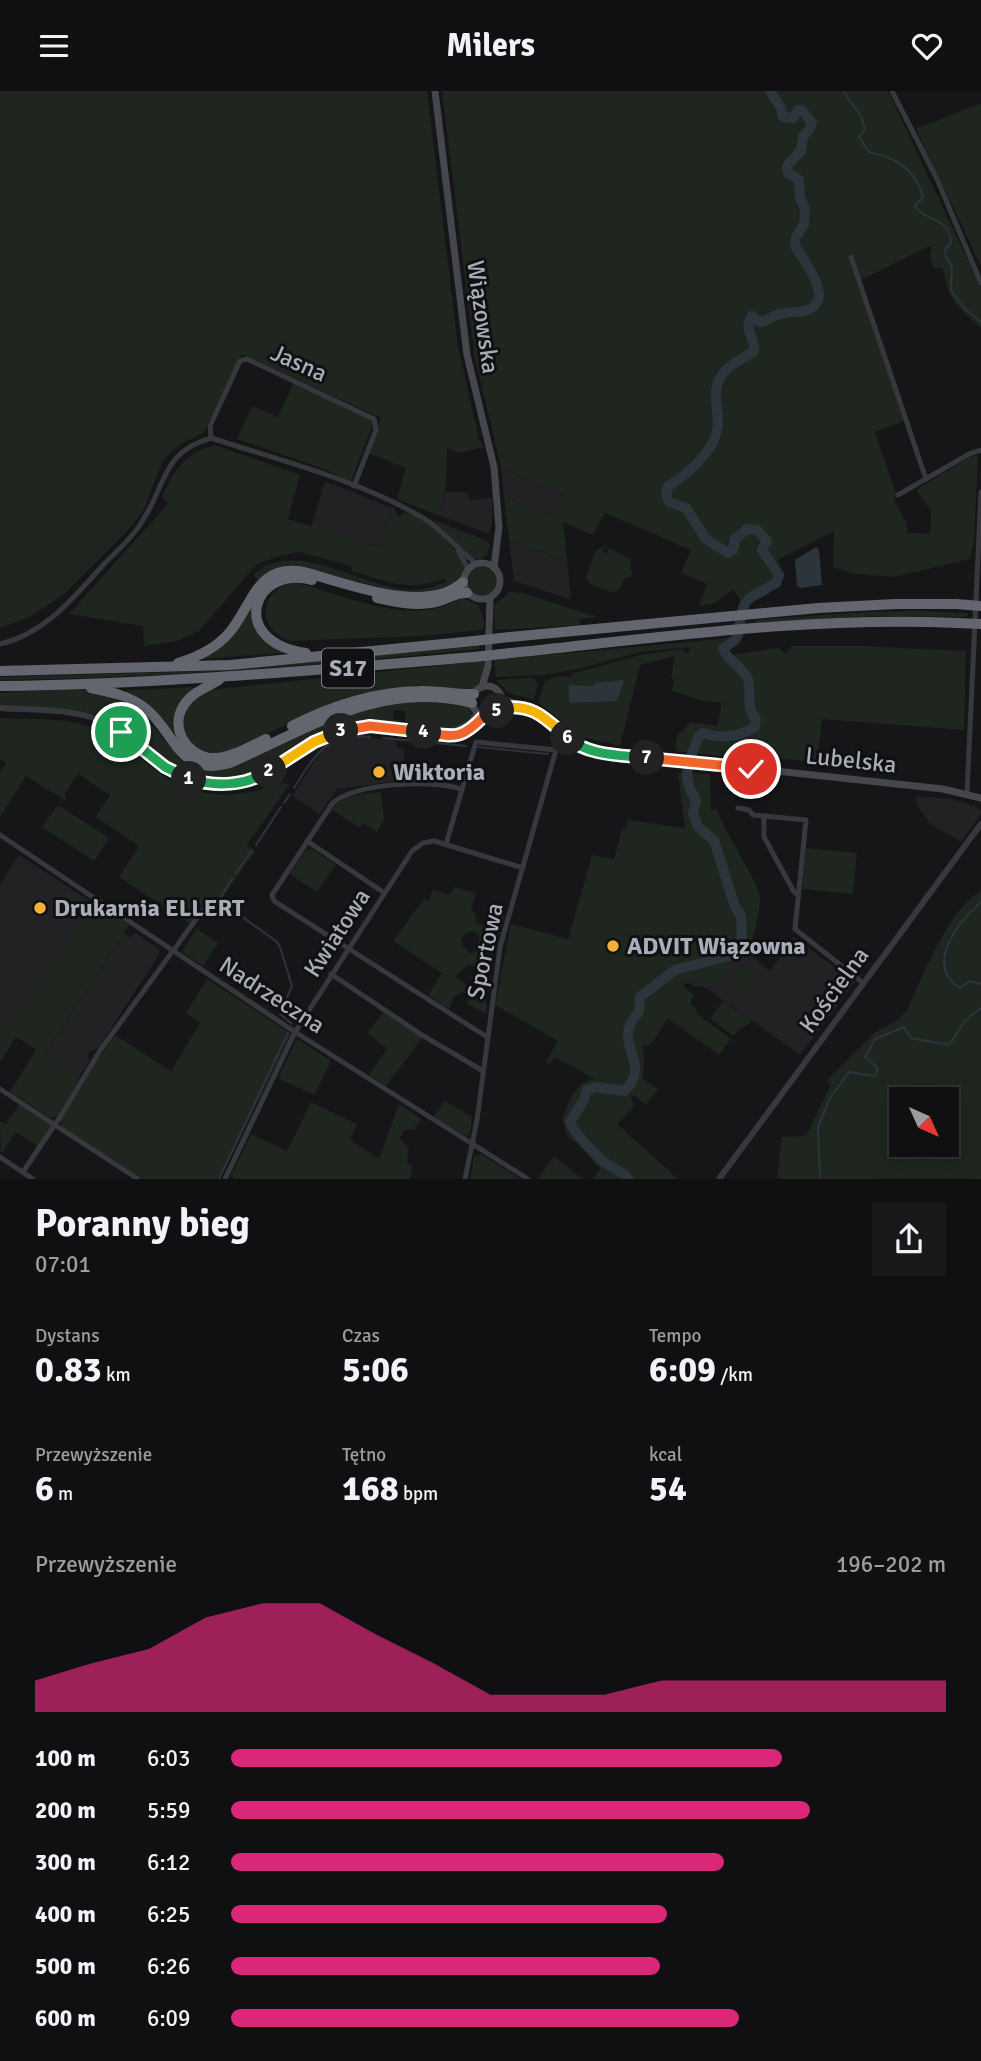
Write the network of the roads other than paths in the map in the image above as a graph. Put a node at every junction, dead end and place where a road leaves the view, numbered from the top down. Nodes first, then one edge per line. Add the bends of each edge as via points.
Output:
1 (435, 91) edge
2 (892, 91) edge
3 (850, 257) dead end
4 (981, 283) edge
5 (211, 437) junction
6 (981, 450) edge
7 (926, 479) junction
8 (354, 487) junction
9 (981, 492) edge
10 (898, 495) dead end
11 (451, 539) junction
12 (495, 546) junction
13 (480, 563) junction
14 (494, 567) junction
15 (468, 569) junction
16 (463, 582) junction
17 (467, 593) junction
18 (490, 598) junction
19 (480, 599) junction
20 (981, 606) edge
21 (488, 619) junction
22 (981, 624) edge
23 (0, 645) edge
24 (320, 655) junction
25 (488, 666) junction
26 (167, 667) junction
27 (0, 671) edge
28 (222, 678) junction
29 (0, 685) edge
30 (77, 685) junction
31 (971, 686) junction
32 (981, 687) edge
33 (492, 688) junction
34 (501, 699) junction
35 (478, 702) junction
36 (521, 706) junction
37 (0, 708) edge
38 (500, 708) junction
39 (565, 736) junction
40 (556, 750) junction
41 (461, 789) junction
42 (967, 793) junction
43 (981, 798) edge
44 (738, 809) dead end
45 (764, 816) junction
46 (981, 824) edge
47 (0, 835) edge
48 (307, 841) junction
49 (446, 844) junction
50 (523, 868) junction
51 (383, 893) junction
52 (798, 895) junction
53 (208, 903) dead end
54 (349, 947) junction
55 (172, 950) junction
56 (331, 974) junction
57 (863, 983) junction
58 (295, 1032) junction
59 (487, 1037) junction
60 (483, 1071) junction
61 (0, 1089) edge
62 (55, 1125) junction
63 (473, 1145) junction
64 (0, 1157) edge
65 (23, 1173) junction
66 (33, 1179) edge
67 (138, 1179) edge
68 (225, 1179) edge
69 (465, 1179) edge
70 (528, 1179) edge
71 (719, 1179) edge

1 - 12 main road, Wiązowska via 467,355 494,467 499,507
2 - 4 street via 937,179
3 - 7 street
5 - 8 street
5 - 8 street, Jasna via 209,426 240,361 247,359 374,419 376,430
5 - 23 street via 186,448 173,461 142,522 59,613 26,636
6 - 7 street
7 - 10 street
8 - 11 street via 424,518
9 - 31 street
11 - 13 street
11 - 15 street
12 - 13 main road, Wiązowska
12 - 14 main road, Wiązowska
13 - 14 main road
13 - 15 main road
14 - 18 main road via 500,583
15 - 16 main road
16 - 17 main road
16 - 26 highway via 434,594 410,597 295,570 277,573 260,585 236,625 217,645
17 - 19 main road
17 - 24 highway via 412,605 306,579 278,580 259,601 258,625 263,635 279,647
18 - 19 main road
18 - 21 main road
19 - 21 main road
20 - 24 highway, S17, bridge via 896,604 760,614
21 - 25 main road
22 - 28 highway, S17, bridge via 897,622 756,629
24 - 26 highway, S17
25 - 33 main road
25 - 35 main road
26 - 27 highway, S17
28 - 30 highway, S17
28 - 35 highway via 192,695 180,715 182,737 201,756 220,758 326,710 372,696 419,691
29 - 30 highway, S17
30 - 35 highway via 137,702 152,714 181,754 211,766 230,763 333,714 367,704 423,698
31 - 32 street
31 - 42 street
33 - 34 main road
33 - 35 main road
34 - 36 main road, Lubelska
34 - 38 main road
35 - 37 street via 470,731 461,736 378,726 353,728 319,739 263,775 217,784 172,772 97,719
35 - 38 main road via 493,714
36 - 38 main road
36 - 39 main road, Lubelska via 542,716
39 - 40 street, Sportowa
39 - 42 main road, Lubelska via 592,751
40 - 41 street via 476,742
40 - 50 street, Sportowa
41 - 48 street via 425,782 341,795
41 - 49 street
42 - 43 main road, Lubelska
44 - 45 street
45 - 52 street via 764,837
45 - 52 street via 806,820
46 - 57 street, Kościelna
47 - 55 street, Nadrzeczna
48 - 51 street
48 - 54 street via 274,890 274,901
49 - 50 street, Kwiatowa
49 - 51 street, Kwiatowa via 429,841 417,846
50 - 59 street, Sportowa via 500,947
51 - 54 street, Kwiatowa
52 - 57 street via 796,931
53 - 55 street
54 - 56 street, Kwiatowa
54 - 59 street
55 - 58 street, Nadrzeczna
55 - 62 street via 97,1054
56 - 58 street, Kwiatowa
56 - 60 street
57 - 71 street, Kościelna
58 - 63 street, Nadrzeczna
58 - 68 street, Kwiatowa
59 - 60 street, Sportowa
60 - 63 street, Sportowa
61 - 62 street
62 - 65 street
62 - 67 street
63 - 69 street, Sportowa
63 - 70 street, Nadrzeczna
64 - 65 street
65 - 66 street

